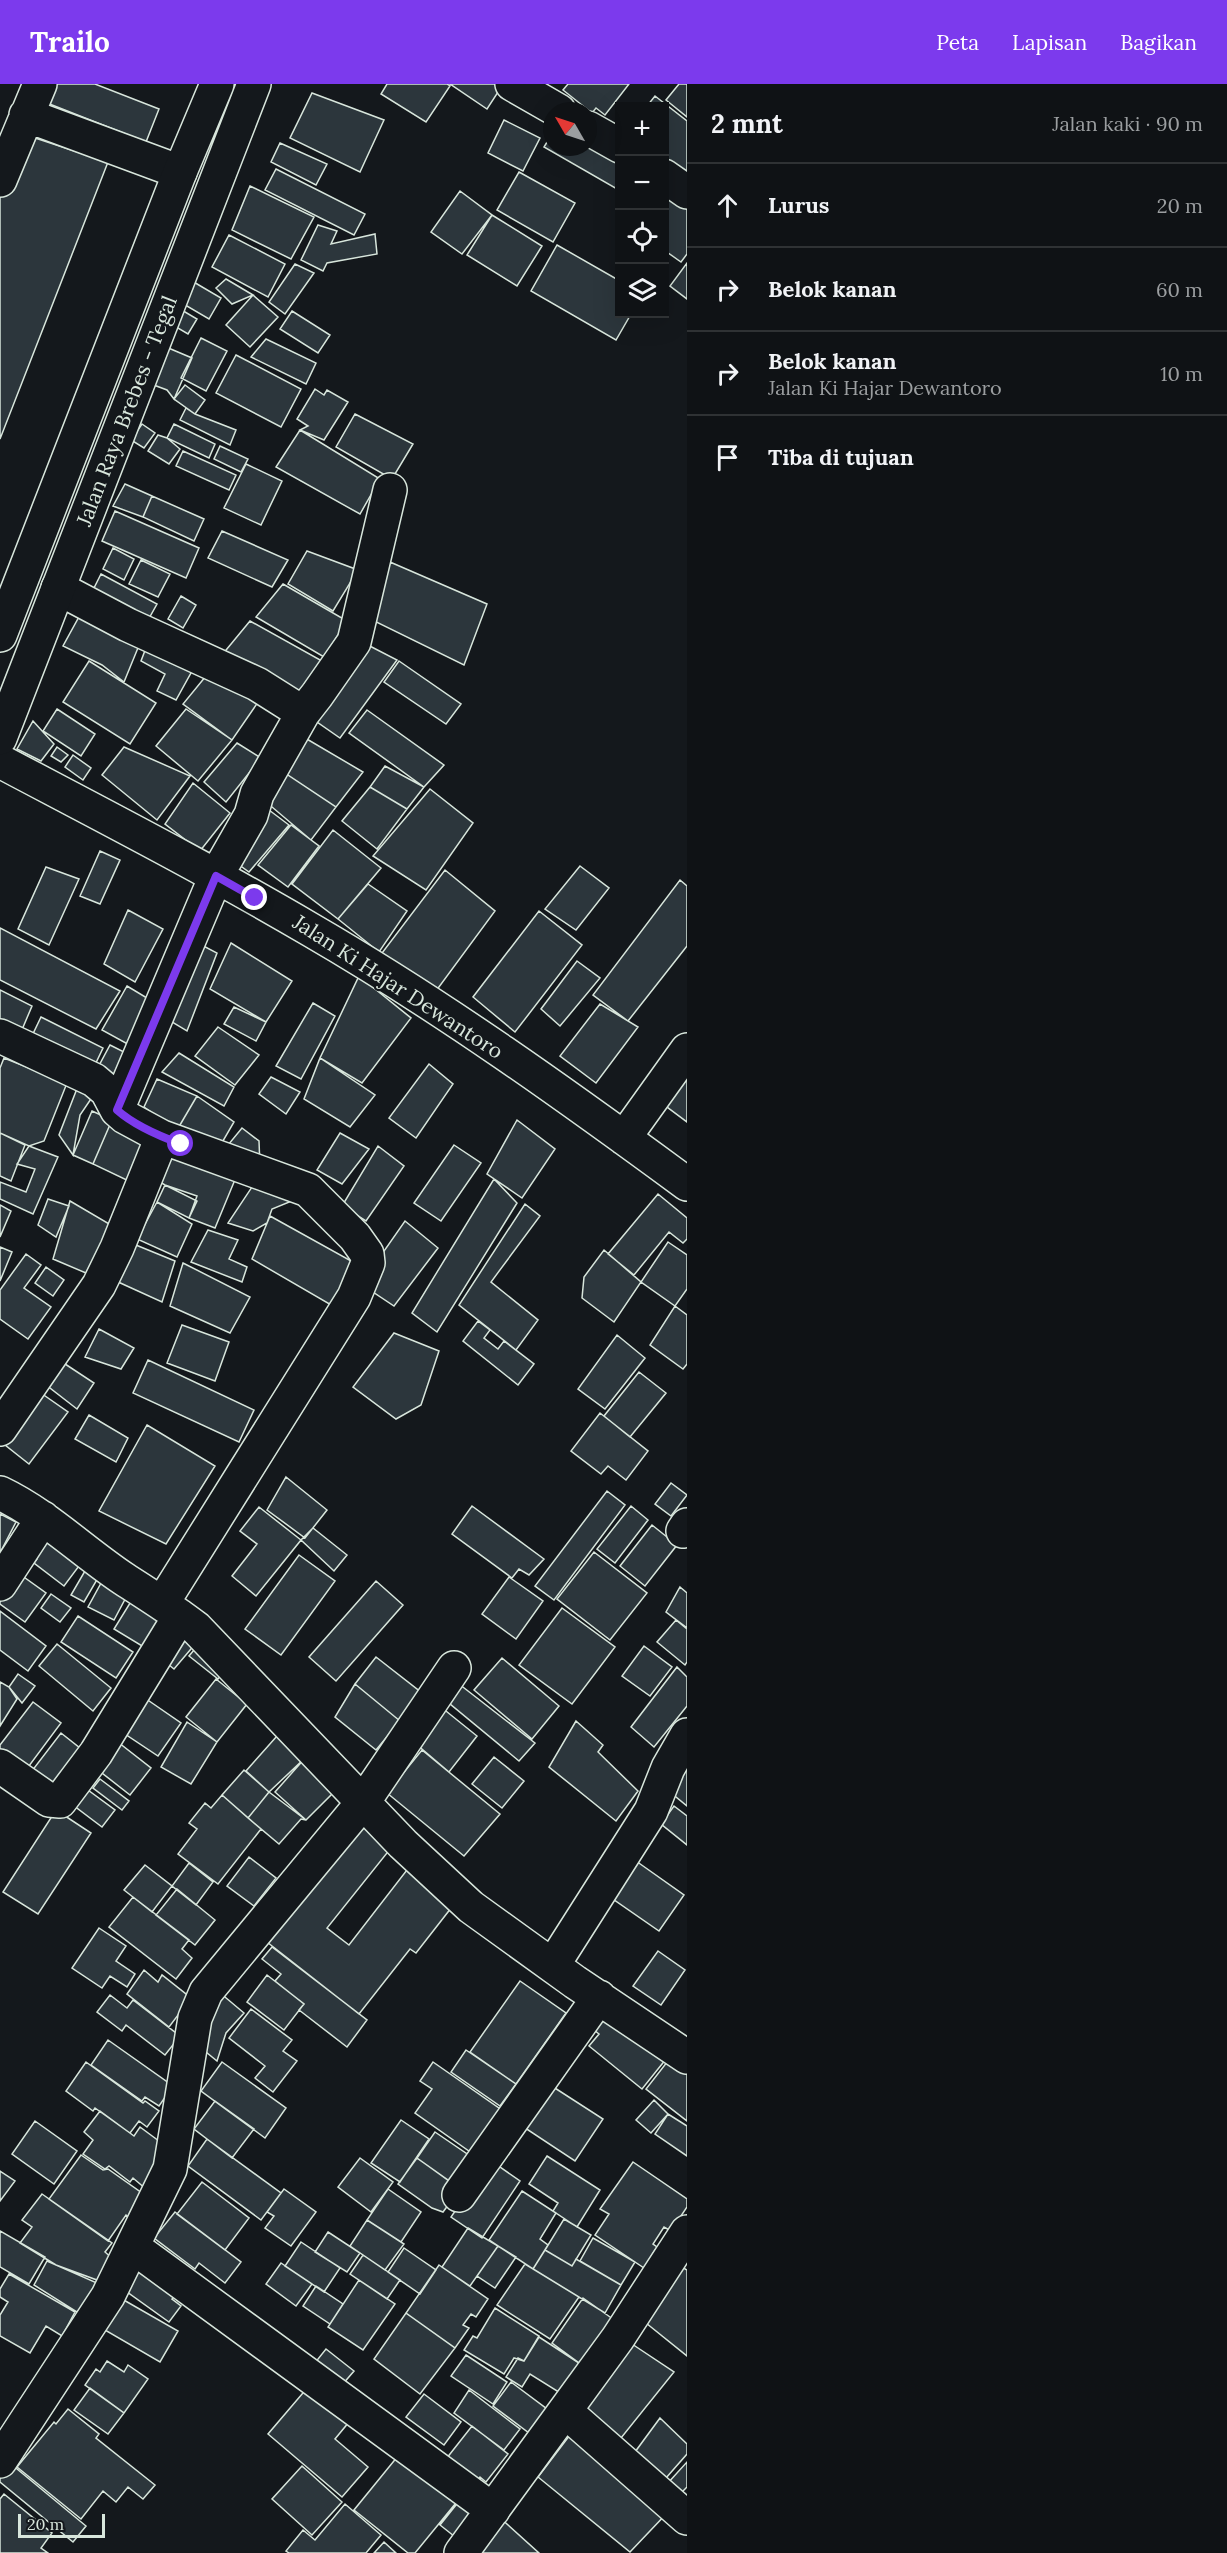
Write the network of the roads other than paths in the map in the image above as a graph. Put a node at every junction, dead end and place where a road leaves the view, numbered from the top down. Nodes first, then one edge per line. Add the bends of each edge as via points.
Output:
1 (39, 84) edge
2 (217, 84) edge
3 (254, 84) edge
4 (512, 84) edge
5 (543, 102) edge
6 (26, 115) junction
7 (597, 133) edge
8 (615, 143) edge
9 (180, 172) junction
10 (669, 179) edge
11 (0, 180) edge
12 (687, 192) edge
13 (390, 490) dead end
14 (58, 588) junction
15 (0, 635) edge
16 (303, 713) junction
17 (0, 738) edge
18 (0, 761) edge
19 (216, 876) junction
20 (0, 1036) edge
21 (687, 1050) edge
22 (117, 1110) junction
23 (162, 1137) junction
24 (624, 1138) junction
25 (687, 1184) edge
26 (0, 1429) edge
27 (0, 1493) edge
28 (43, 1518) junction
29 (0, 1584) edge
30 (172, 1609) junction
31 (454, 1668) dead end
32 (687, 1735) edge
33 (0, 1766) edge
34 (364, 1801) junction
35 (553, 1965) junction
36 (599, 1998) junction
37 (687, 2057) edge
38 (459, 2195) dead end
39 (687, 2232) edge
40 (133, 2247) junction
41 (564, 2411) junction
42 (0, 2461) edge
43 (493, 2510) junction
44 (687, 2518) edge
45 (461, 2553) edge

1 - 6 main road
2 - 9 main road, Jalan Raya Brebes - Tegal
3 - 14 main road, Jalan Raya Brebes - Tegal
4 - 5 main road
6 - 9 main road
6 - 11 main road
7 - 8 main road
9 - 15 main road, Jalan Raya Brebes - Tegal
10 - 12 main road
13 - 16 main road via 354,642
14 - 16 main road via 257,684
14 - 17 main road, Jalan Raya Brebes - Tegal
16 - 19 main road via 256,794 251,814
18 - 19 main road, Jalan Ki Hajar Dewantoro
19 - 22 main road
19 - 24 main road, Jalan Ki Hajar Dewantoro via 313,931 438,1010
20 - 22 main road via 94,1080 107,1092
21 - 24 main road
22 - 23 main road
23 - 26 main road via 99,1285
23 - 30 main road via 308,1190 355,1237 367,1254 368,1263 354,1297
24 - 25 main road, Jalan Ki Hajar Dewantoro
27 - 28 main road
28 - 29 main road
28 - 30 main road
30 - 33 main road via 96,1753 60,1801 49,1800
30 - 34 main road via 225,1657
31 - 34 main road
32 - 35 main road via 668,1768 651,1811
34 - 35 main road via 403,1844 471,1907
34 - 40 main road via 206,1992 195,2018 170,2169
35 - 36 main road
36 - 37 main road
36 - 38 main road
39 - 41 main road via 618,2338
40 - 42 main road via 108,2296
40 - 43 main road
41 - 43 main road
41 - 44 main road
43 - 45 main road

